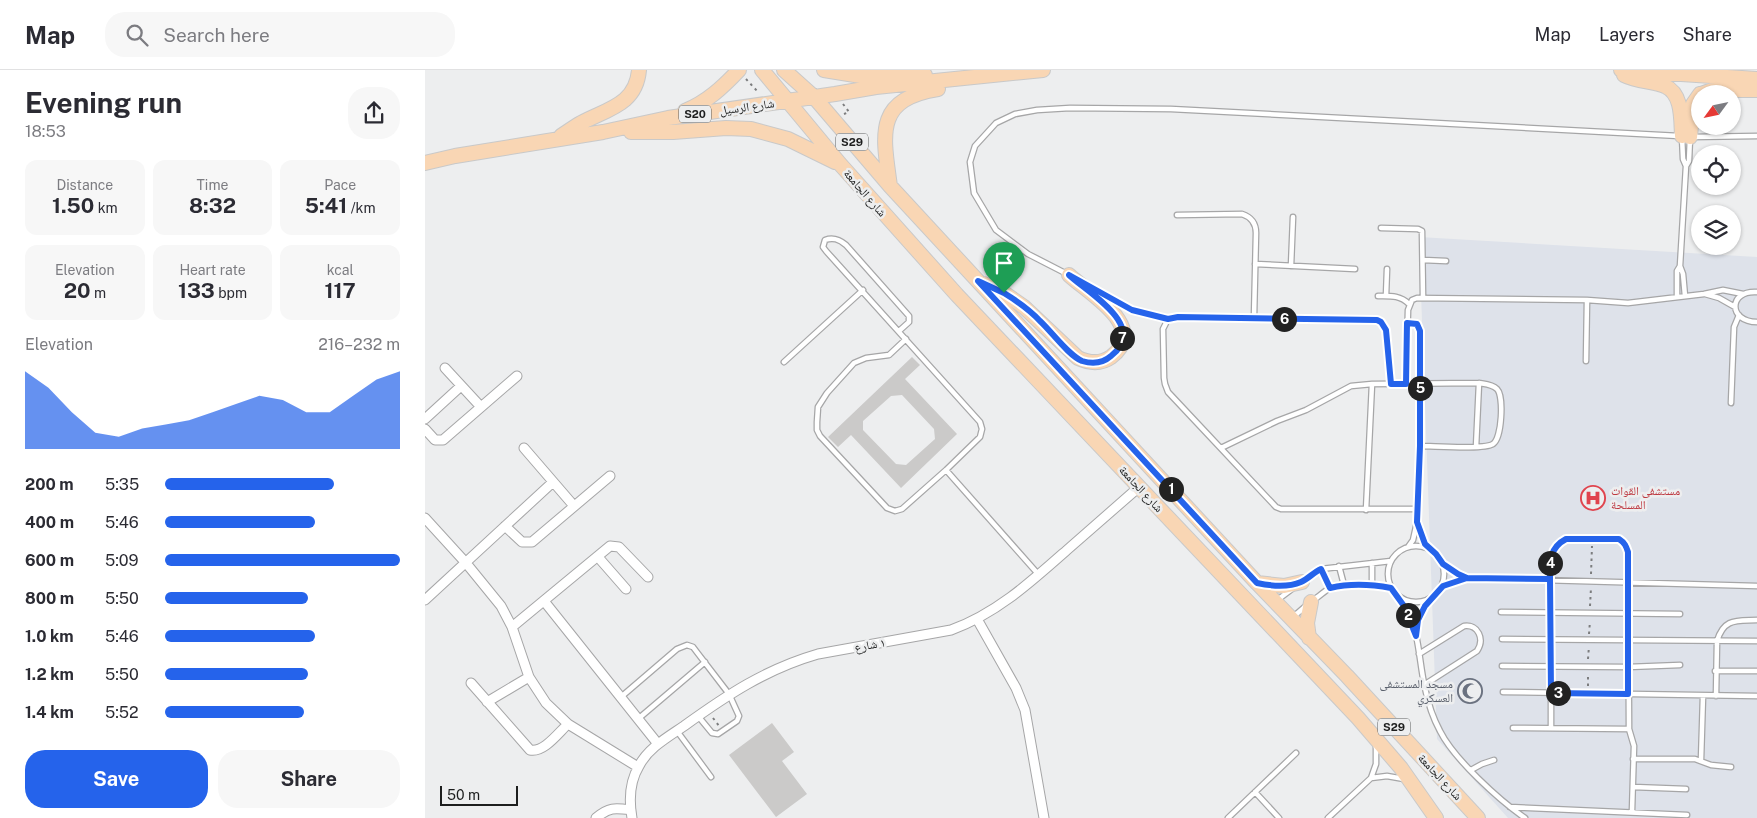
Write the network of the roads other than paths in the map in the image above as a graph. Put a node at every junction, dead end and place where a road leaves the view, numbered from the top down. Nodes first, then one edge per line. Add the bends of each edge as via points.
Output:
1 (639, 70) edge
2 (739, 70) edge
3 (763, 70) edge
4 (783, 70) edge
5 (793, 70) edge
6 (824, 70) edge
7 (1043, 70) edge
8 (1617, 70) edge
9 (1621, 70) edge
10 (1013, 73) junction
11 (949, 75) edge
12 (1757, 78) edge
13 (1741, 90) edge
14 (1757, 90) edge
15 (814, 97) junction
16 (787, 101) junction
17 (1691, 113) edge
18 (668, 118) junction
19 (603, 132) junction
20 (1686, 136) junction
21 (1757, 136) edge
22 (558, 138) junction
23 (425, 163) edge
24 (839, 164) junction
25 (1686, 166) junction
26 (891, 186) junction
27 (1177, 215) dead end
28 (1293, 216) dead end
29 (1381, 228) dead end
30 (1423, 260) junction
31 (1446, 261) dead end
32 (1255, 264) junction
33 (1291, 266) junction
34 (1680, 266) junction
35 (1355, 269) dead end
36 (1387, 269) dead end
37 (1069, 275) junction
38 (978, 281) junction
39 (863, 290) junction
40 (1757, 292) edge
41 (1704, 294) junction
42 (1743, 294) junction
43 (1378, 296) dead end
44 (1386, 296) junction
45 (1677, 296) junction
46 (1685, 296) junction
47 (1423, 297) junction
48 (1587, 300) junction
49 (1409, 304) junction
50 (1735, 306) junction
51 (1739, 316) junction
52 (1254, 318) junction
53 (1168, 319) junction
54 (1757, 322) edge
55 (1407, 323) junction
56 (899, 330) junction
57 (906, 339) junction
58 (1586, 360) dead end
59 (783, 362) dead end
60 (445, 368) dead end
61 (517, 376) dead end
62 (1479, 383) junction
63 (1372, 384) junction
64 (1391, 384) junction
65 (1406, 384) junction
66 (1420, 384) junction
67 (461, 386) junction
68 (1731, 403) dead end
69 (481, 407) junction
70 (425, 419) edge
71 (425, 429) edge
72 (1420, 446) junction
73 (1476, 447) junction
74 (524, 448) dead end
75 (1221, 448) junction
76 (946, 470) junction
77 (610, 476) dead end
78 (553, 482) junction
79 (1139, 487) junction
80 (574, 506) junction
81 (1418, 509) junction
82 (1366, 510) junction
83 (425, 518) edge
84 (1417, 522) junction
85 (505, 526) junction
86 (1408, 547) junction
87 (1430, 549) junction
88 (598, 557) junction
89 (1391, 561) junction
90 (466, 563) junction
91 (1373, 563) junction
92 (1443, 564) junction
93 (1339, 566) junction
94 (1039, 576) junction
95 (648, 577) dead end
96 (1467, 578) junction
97 (1550, 579) junction
98 (1627, 581) junction
99 (1302, 582) junction
100 (1257, 583) junction
101 (1344, 585) junction
102 (1372, 585) junction
103 (1443, 586) junction
104 (1757, 586) edge
105 (1391, 588) junction
106 (626, 589) dead end
107 (1399, 597) junction
108 (425, 600) edge
109 (1429, 600) junction
110 (543, 601) junction
111 (1275, 602) junction
112 (1311, 602) junction
113 (1501, 612) dead end
114 (1550, 613) junction
115 (1627, 614) junction
116 (1680, 614) dead end
117 (1291, 618) junction
118 (977, 619) junction
119 (1757, 620) edge
120 (512, 627) junction
121 (1416, 636) junction
122 (1309, 638) junction
123 (1502, 639) dead end
124 (1551, 640) junction
125 (1627, 640) junction
126 (1717, 641) junction
127 (1757, 641) edge
128 (1419, 654) junction
129 (705, 662) junction
130 (1680, 665) dead end
131 (1502, 666) dead end
132 (1628, 666) junction
133 (1551, 667) junction
134 (1715, 671) junction
135 (1757, 671) edge
136 (529, 677) junction
137 (471, 683) dead end
138 (1424, 685) junction
139 (1503, 692) dead end
140 (1551, 693) junction
141 (729, 694) junction
142 (1628, 694) junction
143 (1703, 696) junction
144 (1716, 696) junction
145 (1757, 696) edge
146 (621, 697) junction
147 (487, 702) junction
148 (698, 716) junction
149 (638, 719) junction
150 (568, 724) junction
151 (1551, 727) junction
152 (1513, 728) dead end
153 (1629, 729) junction
154 (677, 731) junction
155 (1373, 734) junction
156 (658, 744) junction
157 (1296, 753) dead end
158 (1633, 759) junction
159 (1494, 760) dead end
160 (1701, 760) junction
161 (638, 767) junction
162 (1731, 767) dead end
163 (1471, 770) junction
164 (711, 776) dead end
165 (1371, 778) junction
166 (1411, 782) junction
167 (1633, 787) junction
168 (1686, 789) dead end
169 (1255, 792) junction
170 (1509, 807) junction
171 (1632, 811) junction
172 (631, 814) edge
173 (1687, 815) dead end
174 (596, 818) edge
175 (1043, 818) edge
176 (1228, 818) edge
177 (1279, 818) edge
178 (1328, 818) edge
179 (1436, 818) edge
180 (1478, 818) edge
181 (1525, 818) edge

1 - 22 main road via 637,85 623,102
2 - 18 main road via 723,88 700,105
3 - 16 main road, S29
4 - 15 main road
5 - 15 main road, S29
6 - 11 main road via 861,76
7 - 10 main road, شارع الرسيل / S20
8 - 20 main road via 1631,78 1665,86 1673,92 1679,102
9 - 12 main road
10 - 11 main road, شارع الرسيل / S20 via 968,79
10 - 26 main road via 984,83 914,94 901,102 891,114 886,128
11 - 15 main road, شارع الرسيل / S20
13 - 14 main road
15 - 16 main road, شارع الرسيل / S20
15 - 26 main road, S29
16 - 18 main road, شارع الرسيل / S20
16 - 24 main road, S29
17 - 20 main road
18 - 19 main road, شارع الرسيل / S20
19 - 22 main road, شارع الرسيل / S20
19 - 24 main road via 751,129 788,139
20 - 21 lane
20 - 25 lane via 1683,158
20 - 25 lane via 1689,159
20 - 37 lane via 1171,109 1070,108 1015,114 996,123 975,146 970,162 974,193 996,230 1028,254
22 - 23 main road, شارع الرسيل / S20
24 - 79 main road, شارع الجامعة / S29 via 957,295
25 - 34 lane
26 - 38 main road, شارع الجامعة / S29
27 - 32 lane via 1242,214 1249,217 1256,229
28 - 33 lane
29 - 30 lane via 1420,230 1423,234
30 - 31 lane
30 - 47 lane
32 - 33 lane
32 - 52 lane
33 - 35 lane
34 - 45 lane
34 - 46 lane
36 - 44 lane
37 - 38 main road via 1113,311 1120,321 1120,346 1102,361 1089,362 1078,358 1024,306
37 - 53 lane via 1132,310
38 - 100 main road, شارع الجامعة / S29
39 - 56 lane
39 - 56 lane via 823,247 825,240 833,238 846,245 909,316 909,322
39 - 59 lane
40 - 42 lane
41 - 42 lane via 1723,290
41 - 46 lane
41 - 50 lane
42 - 50 lane
43 - 44 lane
44 - 49 lane via 1401,298
45 - 46 lane
45 - 48 lane via 1628,303
47 - 48 lane
47 - 49 lane
48 - 58 lane
49 - 55 lane
50 - 51 lane
51 - 54 lane
51 - 68 lane via 1733,327
52 - 53 lane
52 - 64 lane via 1377,320 1387,334
53 - 75 lane via 1163,329 1165,384 1175,400
55 - 65 lane
55 - 66 lane via 1417,324 1420,328
56 - 57 lane
57 - 76 lane via 980,422 980,437
57 - 76 lane via 889,355 860,359 849,367 821,402 817,430 825,443 887,508 903,509
60 - 67 street
61 - 69 street
62 - 66 lane
62 - 73 lane
62 - 73 lane via 1498,389 1501,397 1500,432 1492,445
63 - 64 lane
63 - 75 lane via 1344,389
63 - 82 lane
64 - 65 lane
65 - 66 lane
66 - 72 lane
67 - 69 street
67 - 70 street
69 - 71 street via 443,440 435,440
72 - 73 lane
72 - 81 lane
74 - 78 street
75 - 82 lane via 1276,507
76 - 94 lane
77 - 80 street
78 - 80 street
78 - 85 street
79 - 94 street, ١ شارع
79 - 155 main road, شارع الجامعة / S29
80 - 85 street via 532,542 522,542
81 - 82 lane
81 - 84 lane
83 - 90 street
84 - 86 lane
84 - 87 lane via 1421,537
85 - 90 street
86 - 87 lane
86 - 89 lane via 1399,551
87 - 92 lane
88 - 95 street via 610,546 619,547
88 - 106 street
88 - 110 street
89 - 91 lane
89 - 105 lane via 1388,571
90 - 108 street
90 - 120 street via 501,606
91 - 93 lane
91 - 102 lane
92 - 96 lane
92 - 103 lane
93 - 99 lane via 1321,569
93 - 101 lane
94 - 118 street, ١ شارع
96 - 97 lane
96 - 103 lane
97 - 98 lane
97 - 98 lane via 1551,556 1559,543 1575,538 1619,539 1628,552
97 - 114 lane
98 - 104 lane
98 - 115 lane
99 - 100 main road via 1284,586
99 - 111 lane
100 - 111 main road, شارع الجامعة / S29
101 - 102 lane
101 - 112 lane via 1330,588
102 - 105 lane
103 - 109 lane
105 - 107 lane
107 - 109 lane via 1416,603
107 - 121 lane
109 - 121 lane via 1418,620
110 - 120 street
110 - 146 street
111 - 117 main road, شارع الجامعة / S29
112 - 117 lane
112 - 122 main road via 1307,623
113 - 114 lane
114 - 115 lane
114 - 124 lane
115 - 116 lane
115 - 125 lane
117 - 122 main road, شارع الجامعة / S29
118 - 141 street, ١ شارع via 951,630 803,658 763,674
118 - 175 street via 1025,710
119 - 126 lane via 1727,623
120 - 136 street
121 - 128 lane
122 - 180 main road, شارع الجامعة / S29
123 - 124 lane
124 - 125 lane
124 - 133 lane
125 - 126 lane
125 - 132 lane
126 - 127 lane
126 - 134 lane
128 - 138 lane
128 - 138 lane via 1464,626 1475,628 1481,638 1477,650
129 - 141 lane
129 - 146 lane via 693,647 681,646
129 - 149 lane
130 - 132 lane
131 - 133 lane
132 - 133 lane
132 - 142 lane
133 - 140 lane
134 - 135 lane
134 - 144 lane
136 - 147 street
136 - 150 street via 546,703
137 - 147 street
138 - 163 lane via 1440,732
139 - 140 lane
140 - 142 lane
140 - 151 lane
141 - 148 street, ١ شارع
141 - 148 lane via 739,716 722,732 712,733
142 - 143 lane
142 - 153 lane
143 - 144 lane
143 - 160 lane
144 - 145 lane
146 - 149 street
147 - 150 street via 530,750 543,747
148 - 154 street, ١ شارع
149 - 156 street
150 - 161 street
151 - 152 lane
151 - 153 lane
153 - 158 lane
154 - 156 street, ١ شارع
154 - 164 lane
155 - 165 lane via 1377,756
155 - 166 main road, شارع الجامعة / S29
156 - 161 street, ١ شارع
157 - 169 lane
158 - 160 lane
158 - 167 lane
159 - 163 lane
160 - 162 lane via 1711,765
161 - 172 street, ١ شارع via 631,795
163 - 170 lane
165 - 166 lane via 1395,777
165 - 178 lane
166 - 179 main road, شارع الجامعة / S29
167 - 168 lane
167 - 171 lane
169 - 176 lane
169 - 177 lane
170 - 171 lane
170 - 181 lane
171 - 173 lane
172 - 174 street via 618,808 607,810

